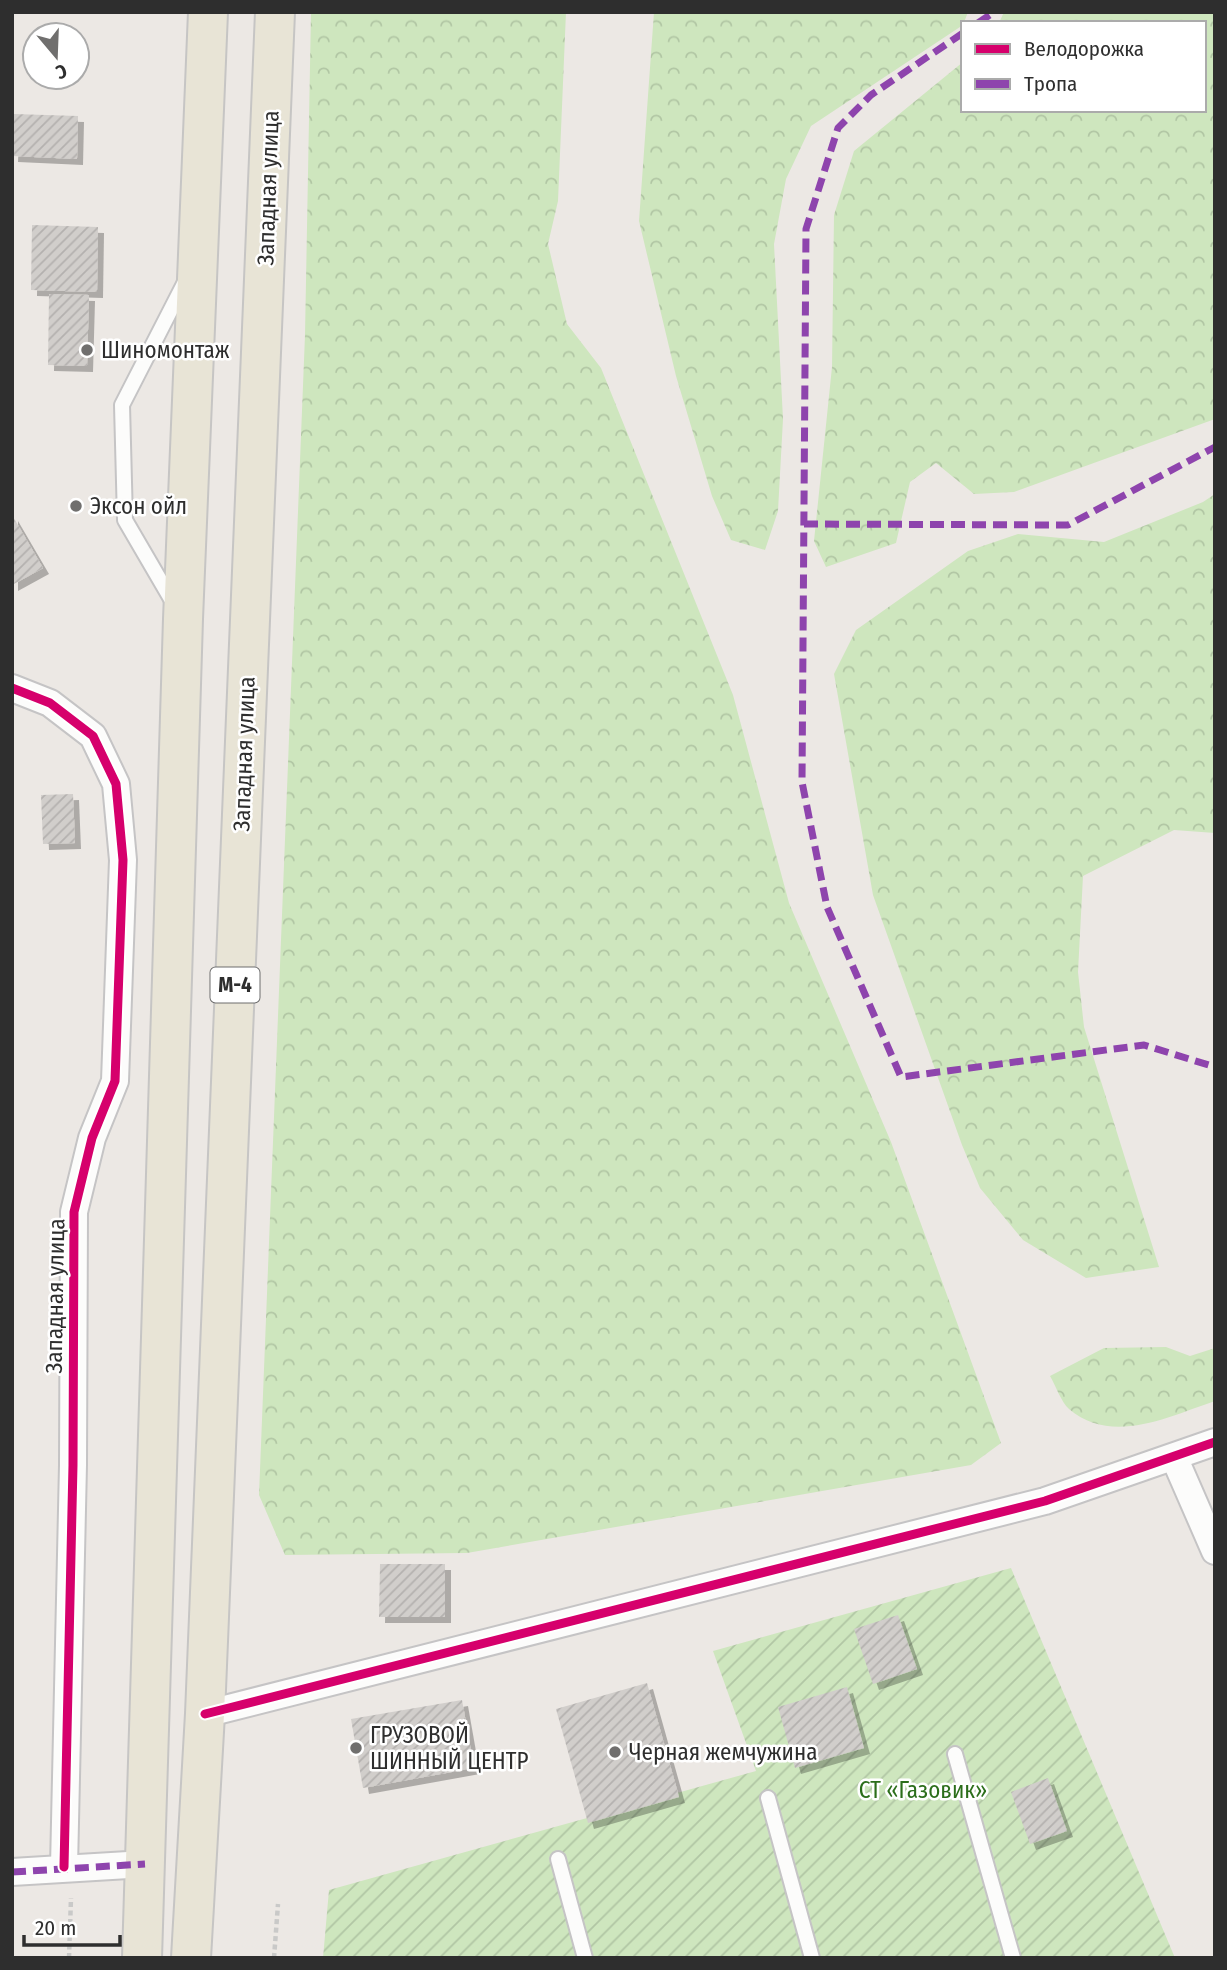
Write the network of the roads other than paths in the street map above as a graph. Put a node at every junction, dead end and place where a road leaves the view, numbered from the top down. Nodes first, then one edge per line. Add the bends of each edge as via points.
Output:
1 (208, 12) edge
2 (275, 12) edge
3 (198, 255) junction
4 (183, 620) junction
5 (12, 688) edge
6 (1215, 1442) edge
7 (1174, 1457) junction
8 (1215, 1551) edge
9 (205, 1714) junction
10 (955, 1754) dead end
11 (768, 1798) dead end
12 (558, 1859) dead end
13 (145, 1864) junction
14 (64, 1867) junction
15 (12, 1872) edge
16 (142, 1958) edge
17 (191, 1958) edge
18 (585, 1958) edge
19 (812, 1958) edge
20 (1013, 1958) edge

1 - 3 main road
2 - 9 main road, Западная улица / М-4
3 - 4 main road
3 - 4 lane via 122,405 125,520
4 - 13 main road
5 - 14 street, Западная улица via 50,704 93,737 116,784 123,860 115,1081 92,1138 74,1212
6 - 7 street
7 - 8 street
7 - 9 street via 1045,1501
9 - 17 main road, Западная улица / М-4
10 - 20 lane
11 - 19 lane
12 - 18 lane
13 - 14 street
13 - 16 main road
14 - 15 street

